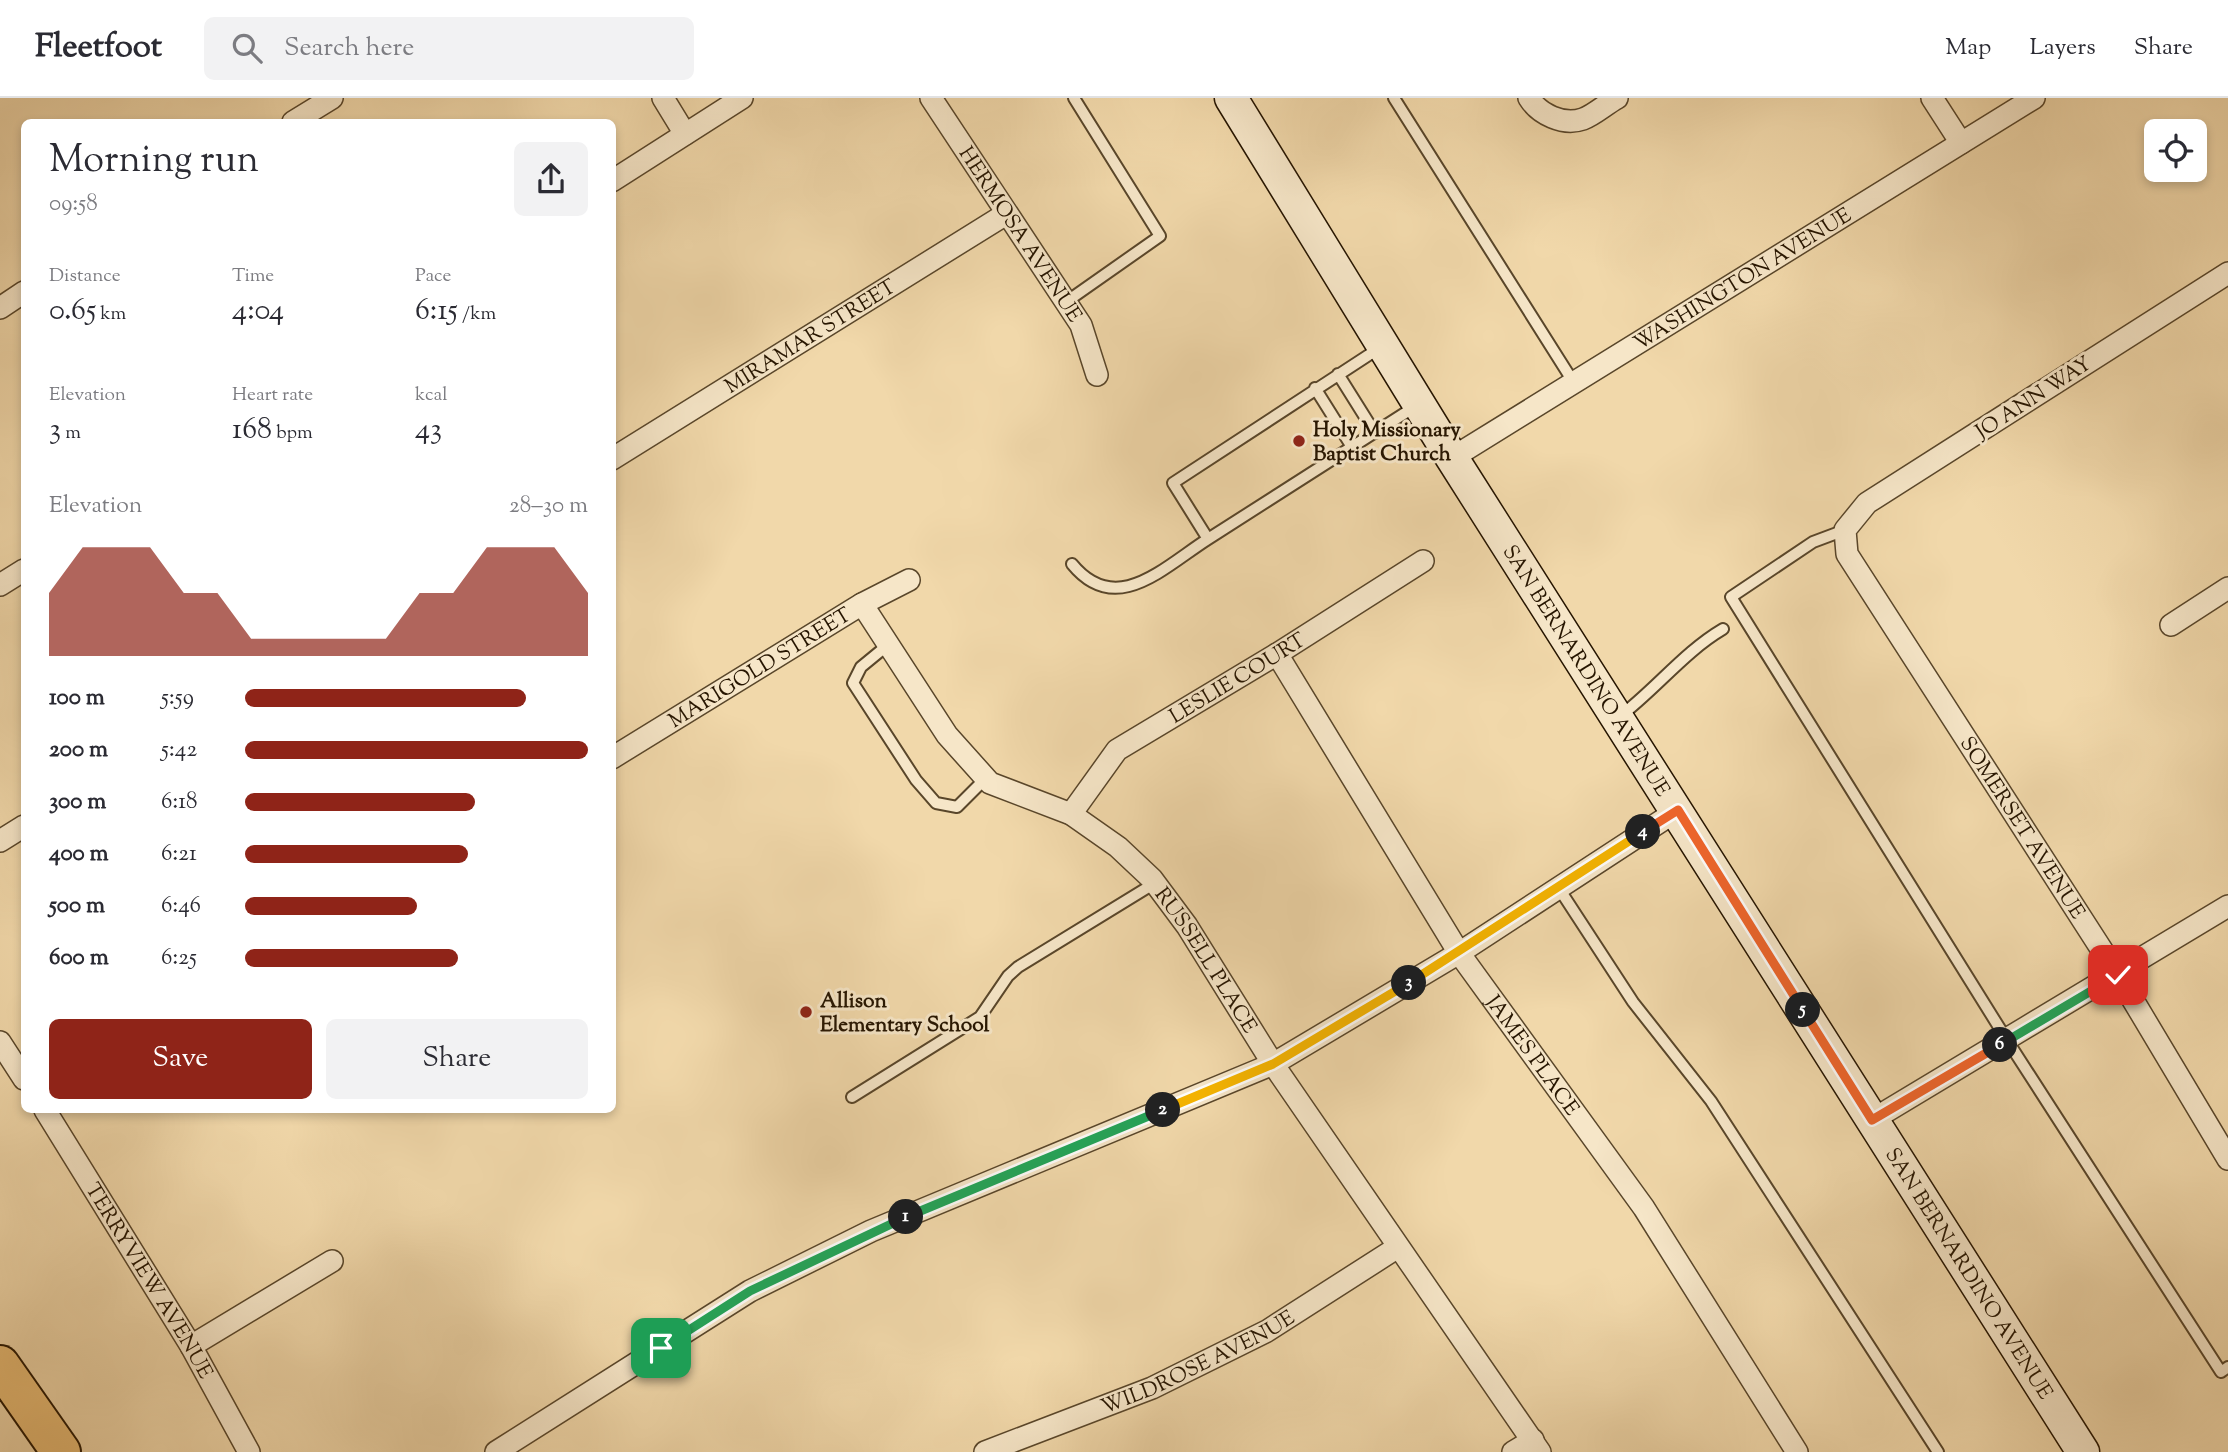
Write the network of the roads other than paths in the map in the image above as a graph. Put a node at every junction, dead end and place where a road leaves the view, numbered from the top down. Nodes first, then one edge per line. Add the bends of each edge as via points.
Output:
1 (332, 98) edge
2 (663, 98) edge
3 (742, 98) edge
4 (931, 98) edge
5 (1073, 98) edge
6 (1231, 98) edge
7 (1394, 98) edge
8 (1529, 98) edge
9 (1617, 98) edge
10 (1932, 98) edge
11 (2034, 98) edge
12 (298, 119) edge
13 (685, 134) junction
14 (1961, 143) junction
15 (616, 178) edge
16 (1006, 214) junction
17 (2228, 272) edge
18 (21, 294) edge
19 (1066, 302) junction
20 (0, 308) edge
21 (1383, 346) junction
22 (1097, 374) dead end
23 (1338, 374) junction
24 (1574, 383) junction
25 (1315, 388) junction
26 (1419, 404) junction
27 (1375, 433) junction
28 (1352, 447) junction
29 (616, 457) edge
30 (1452, 458) junction
31 (1845, 530) junction
32 (1208, 539) junction
33 (1423, 561) dead end
34 (1072, 564) dead end
35 (21, 572) edge
36 (909, 580) dead end
37 (0, 585) edge
38 (2228, 587) edge
39 (862, 604) junction
40 (2171, 625) dead end
41 (1723, 629) dead end
42 (889, 644) junction
43 (1277, 654) junction
44 (1619, 717) junction
45 (616, 756) edge
46 (986, 778) junction
47 (1678, 810) junction
48 (1071, 814) junction
49 (21, 828) edge
50 (0, 841) edge
51 (1155, 883) junction
52 (1559, 887) junction
53 (2228, 906) edge
54 (1459, 953) junction
55 (2118, 975) junction
56 (2007, 1040) junction
57 (0, 1042) edge
58 (1273, 1064) junction
59 (21, 1074) edge
60 (852, 1097) dead end
61 (47, 1113) edge
62 (1872, 1120) junction
63 (2228, 1159) edge
64 (1398, 1247) junction
65 (332, 1261) dead end
66 (191, 1346) junction
67 (0, 1365) edge
68 (2228, 1367) edge
69 (28, 1407) junction
70 (1536, 1446) edge
71 (44, 1452) edge
72 (61, 1452) edge
73 (249, 1452) edge
74 (496, 1452) edge
75 (985, 1452) edge
76 (1513, 1452) edge
77 (1797, 1452) edge
78 (1938, 1452) edge
79 (2083, 1452) edge

1 - 12 street
2 - 13 street
3 - 13 street
4 - 16 street, HERMOSA AVENUE
5 - 19 lane via 1160,236
6 - 21 main road, SAN BERNARDINO AVENUE
7 - 24 lane
8 - 9 street via 1536,109 1555,118 1581,120
10 - 14 street
11 - 14 street, WASHINGTON AVENUE
13 - 15 street
14 - 24 street, WASHINGTON AVENUE
16 - 19 street, HERMOSA AVENUE
16 - 29 street, MIRAMAR STREET
17 - 31 street, JO ANN WAY via 1867,503
18 - 20 street
19 - 22 street, HERMOSA AVENUE via 1081,325
21 - 23 lane
21 - 26 main road, SAN BERNARDINO AVENUE
23 - 25 lane
23 - 27 lane
24 - 30 street, WASHINGTON AVENUE
25 - 28 lane
25 - 32 lane via 1173,483
26 - 27 lane
26 - 30 main road, SAN BERNARDINO AVENUE
27 - 28 lane
28 - 32 lane
30 - 44 main road, SAN BERNARDINO AVENUE
31 - 55 street, SOMERSET AVENUE via 1847,554
31 - 56 lane via 1813,542 1731,597
32 - 34 lane via 1137,584 1121,589 1093,585
33 - 43 street, LESLIE COURT
35 - 37 street
36 - 39 street, MARIGOLD STREET
38 - 40 street
39 - 42 street, RUSSELL PLACE
39 - 45 street, MARIGOLD STREET
41 - 44 lane via 1687,653 1649,694
42 - 46 street, RUSSELL PLACE via 947,735
42 - 46 lane via 861,667 853,683 916,780 936,803 957,807
43 - 48 street, LESLIE COURT via 1117,750
43 - 54 street, JAMES PLACE
44 - 47 main road, SAN BERNARDINO AVENUE
46 - 48 street, RUSSELL PLACE
47 - 52 street
47 - 62 main road, SAN BERNARDINO AVENUE
48 - 51 street, RUSSELL PLACE via 1118,847
49 - 50 street
51 - 58 street, RUSSELL PLACE
51 - 60 lane via 1018,967 980,1017
52 - 54 street
52 - 78 lane via 1633,1002 1711,1101
53 - 55 street
54 - 58 street
54 - 77 street, JAMES PLACE via 1644,1208
55 - 56 street
55 - 63 street, SOMERSET AVENUE
56 - 62 street
56 - 68 lane via 2221,1372
57 - 59 street
58 - 64 street, RUSSELL PLACE
58 - 74 street via 871,1231 750,1291
61 - 66 street, TERRYVIEW AVENUE
62 - 79 main road, SAN BERNARDINO AVENUE
64 - 70 street, RUSSELL PLACE
64 - 75 street, WILDROSE AVENUE via 1267,1331 1163,1383
65 - 66 street
66 - 73 street, TERRYVIEW AVENUE
67 - 69 highway
69 - 71 highway
69 - 72 highway
70 - 76 street

